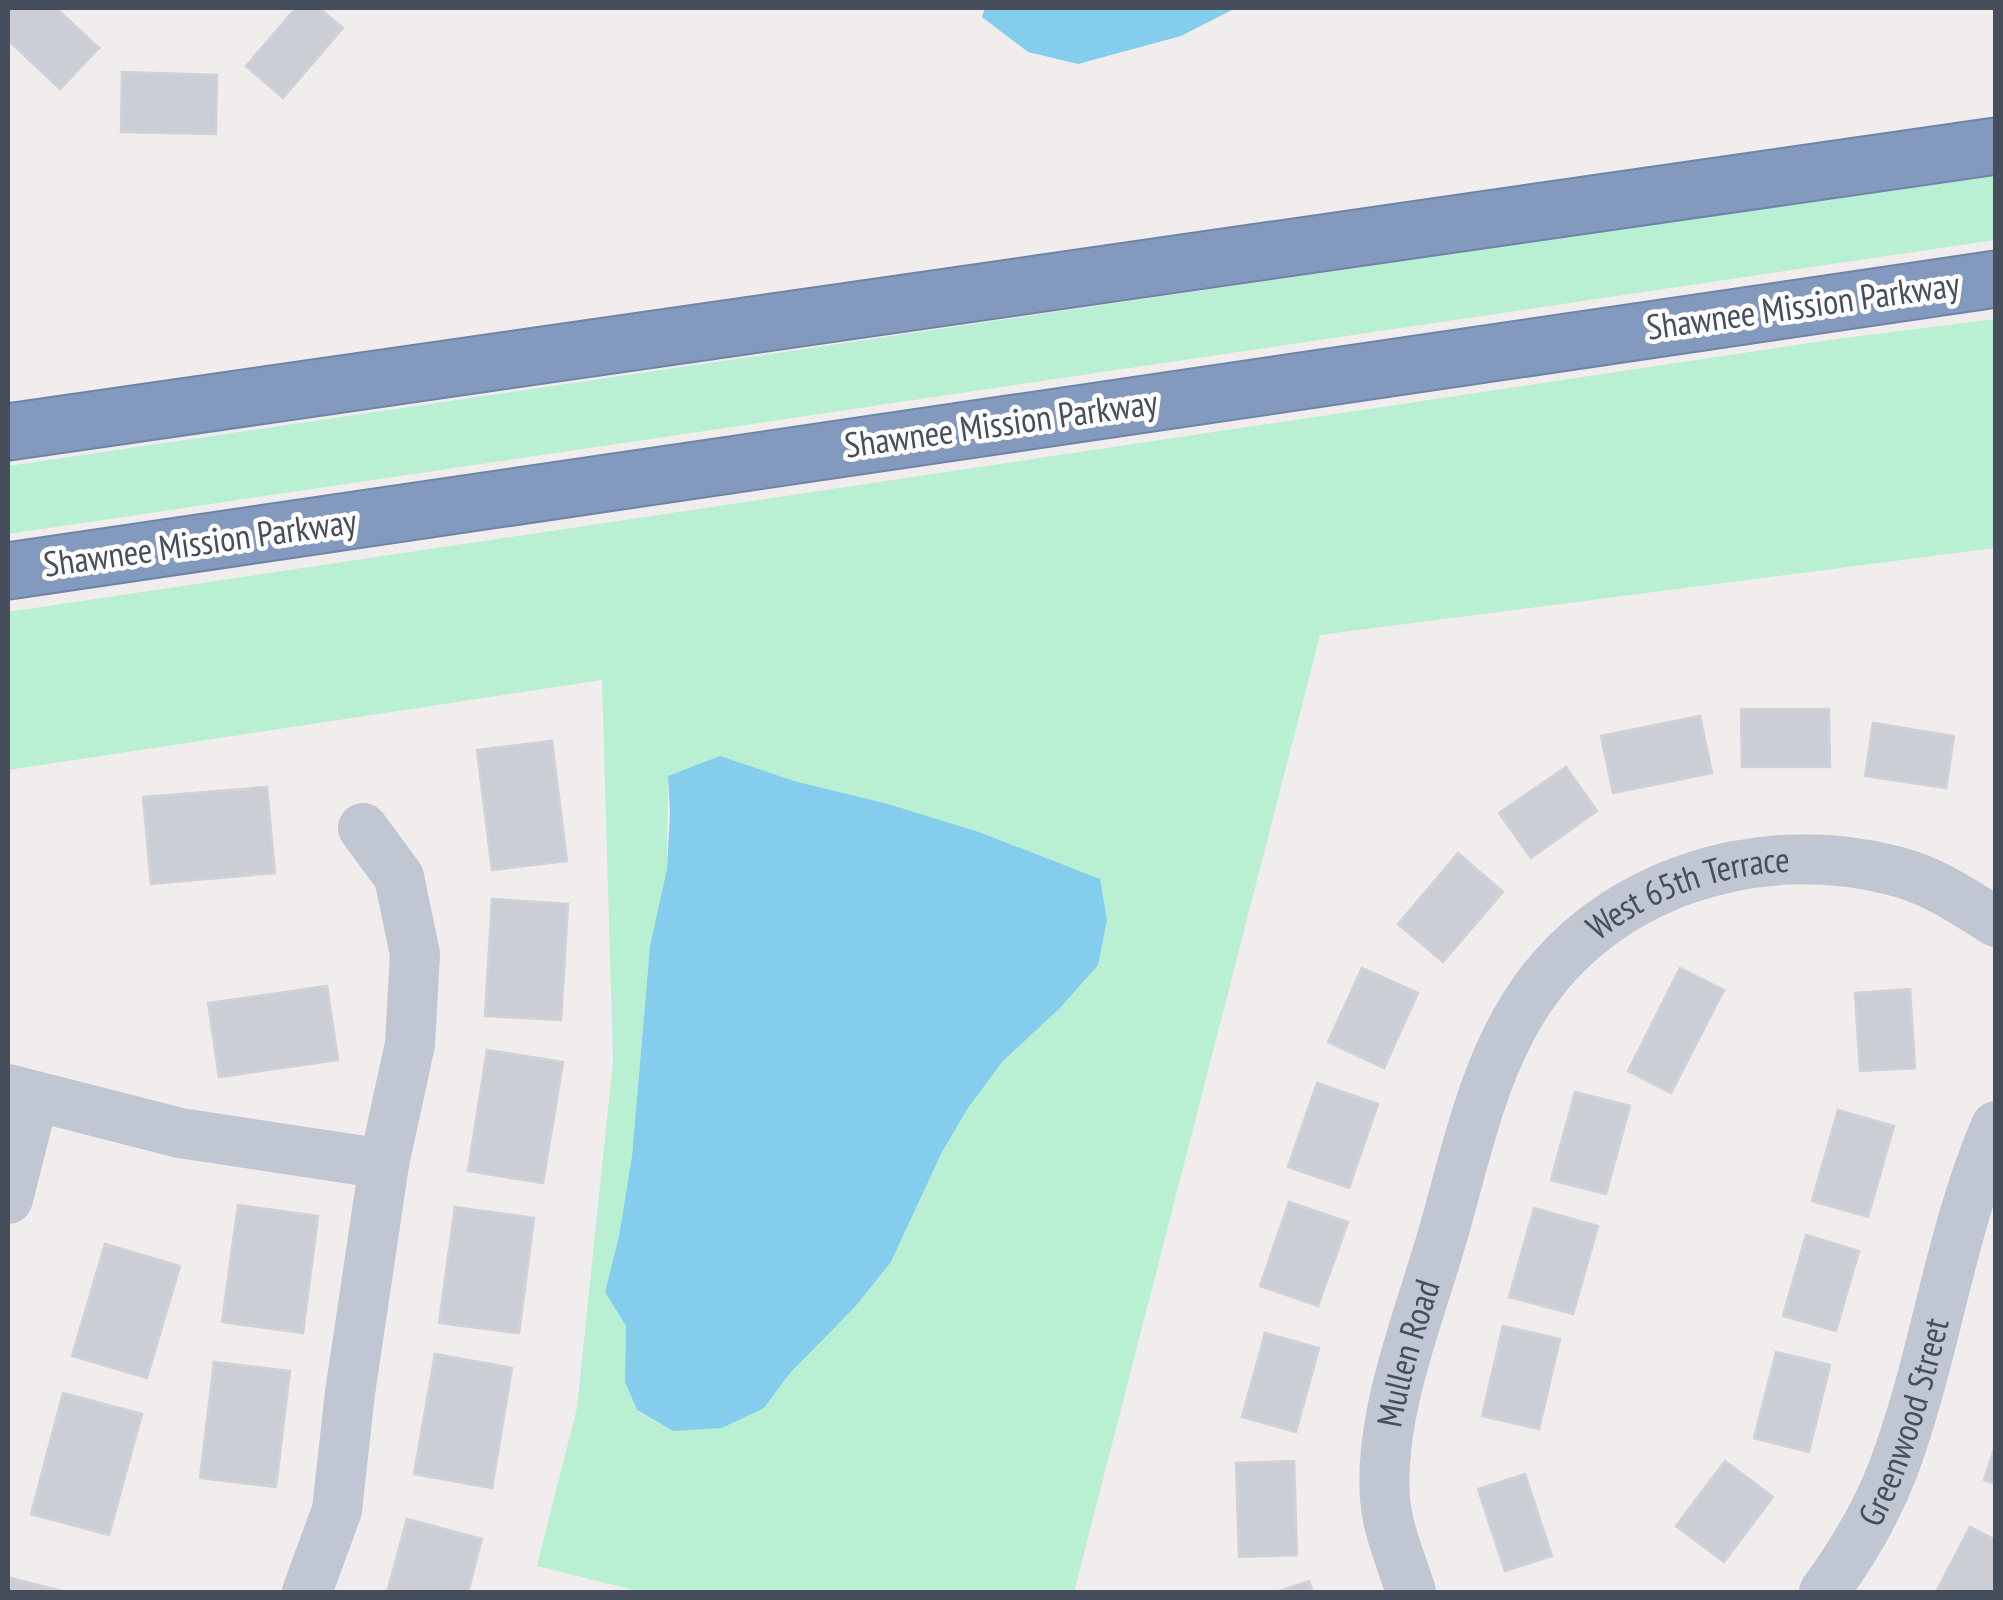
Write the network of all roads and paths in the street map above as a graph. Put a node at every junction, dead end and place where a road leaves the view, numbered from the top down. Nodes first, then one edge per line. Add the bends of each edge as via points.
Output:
1 (1996, 146) edge
2 (1996, 279) edge
3 (8, 432) edge
4 (8, 571) edge
5 (363, 828) dead end
6 (1996, 922) edge
7 (20, 1092) edge
8 (1478, 1118) joint
9 (1996, 1126) edge
10 (384, 1164) junction
11 (8, 1200) edge
12 (307, 1592) edge
13 (1410, 1592) edge
14 (1824, 1592) edge

1 - 3 highway
2 - 4 highway, Shawnee Mission Parkway
5 - 10 street via 399,877 415,954 410,1044
6 - 8 street, West 65th Terrace via 1898,872 1838,860 1770,860 1670,884 1612,915 1564,957 1524,1006
7 - 10 street via 180,1133
7 - 11 street
8 - 13 street, Mullen Road via 1386,1446 1385,1500
9 - 14 street, Greenwood Street via 1977,1169 1891,1476 1858,1545
10 - 12 street via 337,1510

